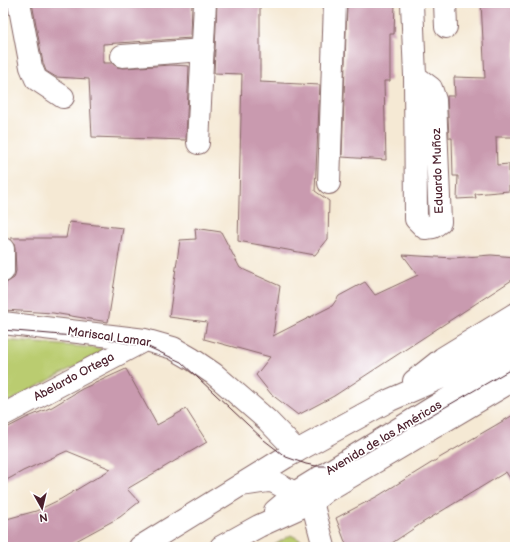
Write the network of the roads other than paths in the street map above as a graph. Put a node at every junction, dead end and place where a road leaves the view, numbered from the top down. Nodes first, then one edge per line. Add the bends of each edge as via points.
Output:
1 (19, 3) edge
2 (205, 3) edge
3 (335, 3) edge
4 (412, 3) edge
5 (445, 3) edge
6 (446, 27) dead end
7 (203, 50) junction
8 (122, 56) dead end
9 (415, 76) junction
10 (63, 97) dead end
11 (198, 143) dead end
12 (329, 183) dead end
13 (3, 249) edge
14 (3, 271) edge
15 (515, 314) edge
16 (3, 323) edge
17 (515, 337) edge
18 (145, 340) junction
19 (515, 359) edge
20 (509, 386) edge
21 (390, 400) junction
22 (3, 415) edge
23 (297, 451) junction
24 (241, 485) junction
25 (304, 497) junction
26 (140, 547) edge
27 (221, 547) edge
28 (324, 547) edge

1 - 10 street via 31,68 36,79
2 - 7 street
3 - 12 street
4 - 9 street, Eduardo Muñoz
5 - 6 street
7 - 8 street
7 - 11 street
9 - 9 street, Eduardo Muñoz via 416,219 425,228 433,227 440,222 435,100 430,88
13 - 14 street
15 - 21 street, Avenida de las Américas via 443,358
16 - 18 street, Mariscal Lamar
17 - 21 street, Avenida de las Américas via 461,369
18 - 22 street, Abelardo Ortega
18 - 23 street, Mariscal Lamar via 173,348 214,374 267,420
19 - 25 street, Avenida de las Américas via 340,464 321,482 312,495
20 - 25 street, Avenida de las Américas via 326,491
21 - 23 street, Avenida de las Américas
23 - 24 street, Avenida de las Américas
24 - 25 street via 274,482
24 - 26 street, Avenida de las Américas
25 - 27 street, Avenida de las Américas
25 - 28 street

